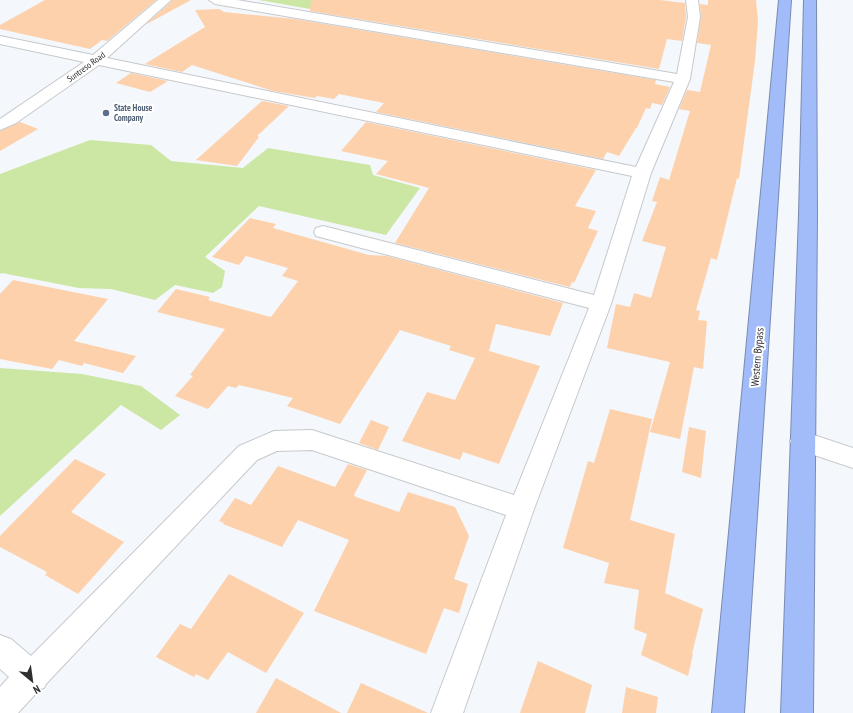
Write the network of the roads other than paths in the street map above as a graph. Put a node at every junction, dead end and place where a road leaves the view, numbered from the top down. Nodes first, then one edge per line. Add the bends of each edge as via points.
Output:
1 (165, 0) edge
2 (216, 0) edge
3 (692, 0) edge
4 (785, 0) edge
5 (810, 0) edge
6 (0, 40) edge
7 (96, 60) junction
8 (682, 80) junction
9 (0, 125) edge
10 (642, 173) junction
11 (323, 232) dead end
12 (601, 304) junction
13 (802, 441) junction
14 (853, 458) edge
15 (521, 509) junction
16 (0, 650) edge
17 (33, 677) junction
18 (0, 709) edge
19 (447, 713) edge
20 (728, 713) edge
21 (797, 713) edge

1 - 7 street, Suntreso Road
2 - 8 street
3 - 8 street via 694,17
4 - 20 highway, Western Bypass
5 - 13 highway
6 - 7 street
7 - 9 street, Suntreso Road
7 - 10 street
8 - 10 street
10 - 12 street
11 - 12 street
12 - 15 street
13 - 14 street
13 - 21 highway
15 - 17 street via 312,440 274,440 248,453
15 - 19 street
16 - 17 street
17 - 18 street

